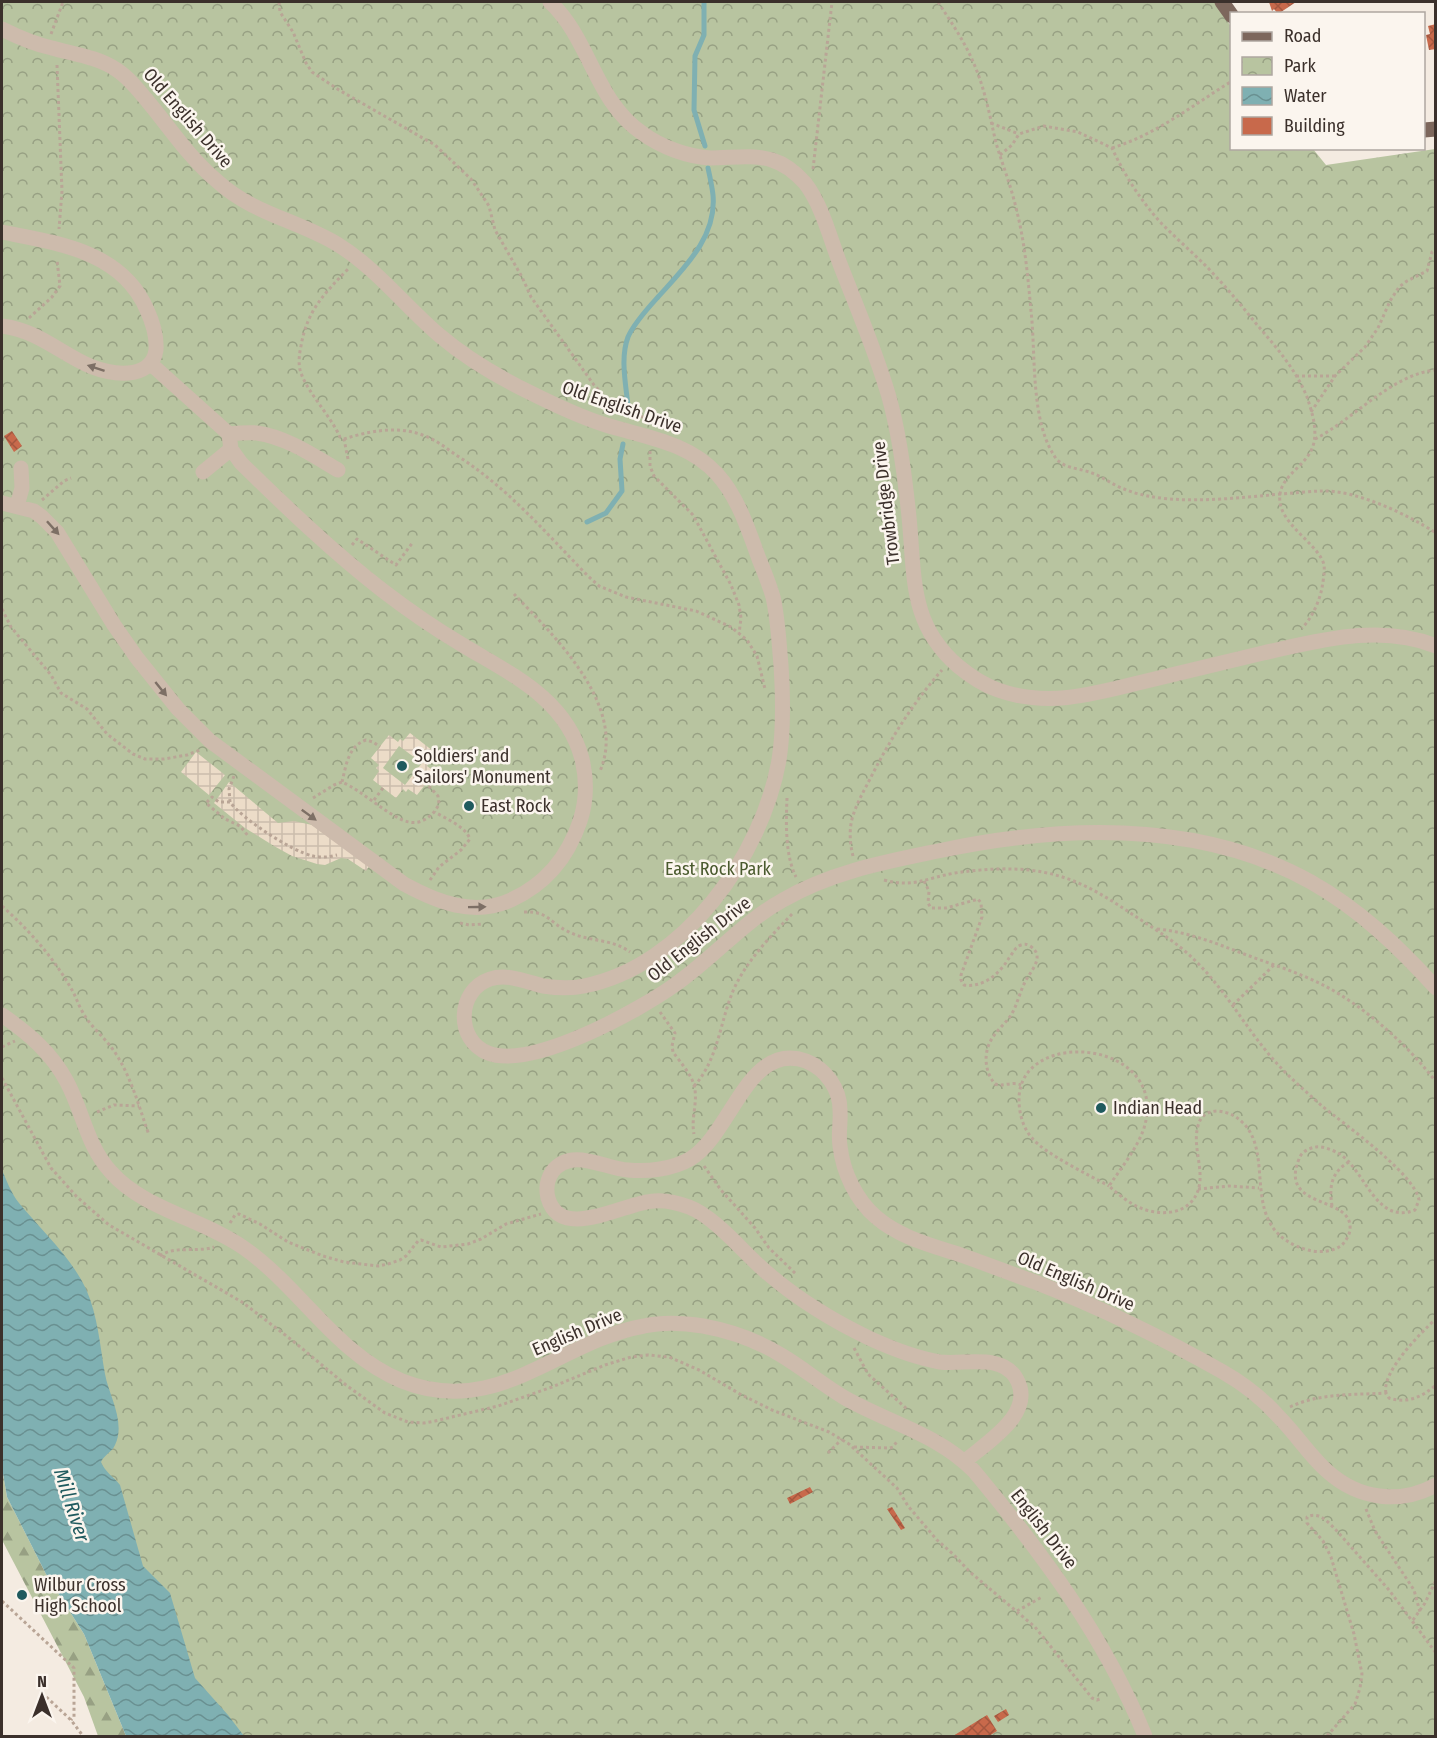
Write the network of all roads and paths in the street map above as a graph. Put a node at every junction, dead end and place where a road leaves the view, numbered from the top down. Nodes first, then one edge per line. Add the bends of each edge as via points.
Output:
1 (63, 2) edge
2 (279, 2) edge
3 (550, 2) edge
4 (832, 2) edge
5 (938, 2) edge
6 (2, 29) edge
7 (53, 49) junction
8 (1230, 82) edge
9 (991, 123) junction
10 (1019, 134) junction
11 (1112, 148) junction
12 (1000, 155) junction
13 (805, 184) junction
14 (2, 232) edge
15 (57, 243) junction
16 (1436, 249) edge
17 (357, 258) junction
18 (2, 326) edge
19 (24, 330) junction
20 (151, 364) junction
21 (1436, 370) edge
22 (1296, 376) junction
23 (1335, 376) junction
24 (1311, 412) junction
25 (652, 437) junction
26 (344, 439) junction
27 (1315, 439) junction
28 (230, 442) junction
29 (348, 456) dead end
30 (21, 468) dead end
31 (338, 471) dead end
32 (203, 472) dead end
33 (70, 478) dead end
34 (1280, 496) junction
35 (2, 503) edge
36 (17, 506) junction
37 (34, 511) junction
38 (1436, 532) edge
39 (356, 541) dead end
40 (412, 542) dead end
41 (514, 594) dead end
42 (2, 609) edge
43 (1298, 633) dead end
44 (739, 634) junction
45 (1436, 646) edge
46 (951, 660) junction
47 (767, 692) dead end
48 (210, 741) junction
49 (380, 747) dead end
50 (140, 758) junction
51 (137, 763) dead end
52 (241, 764) junction
53 (342, 782) junction
54 (426, 783) dead end
55 (586, 783) junction
56 (383, 788) dead end
57 (787, 794) dead end
58 (374, 801) junction
59 (230, 802) junction
60 (302, 810) junction
61 (435, 812) junction
62 (249, 837) dead end
63 (340, 854) dead end
64 (439, 867) dead end
65 (862, 868) junction
66 (924, 881) junction
67 (802, 890) junction
68 (2, 906) edge
69 (522, 912) dead end
70 (794, 913) dead end
71 (1155, 929) junction
72 (634, 955) dead end
73 (1274, 965) junction
74 (1436, 987) edge
75 (1233, 1005) junction
76 (657, 1007) dead end
77 (2, 1015) edge
78 (2, 1078) edge
79 (1436, 1082) edge
80 (1021, 1085) junction
81 (694, 1086) junction
82 (139, 1106) junction
83 (82, 1119) junction
84 (149, 1135) dead end
85 (696, 1138) dead end
86 (696, 1155) junction
87 (1349, 1162) junction
88 (1109, 1186) junction
89 (1260, 1188) junction
90 (1198, 1189) junction
91 (1332, 1206) junction
92 (553, 1209) junction
93 (228, 1226) dead end
94 (220, 1242) dead end
95 (160, 1256) junction
96 (802, 1280) dead end
97 (1436, 1319) edge
98 (850, 1343) dead end
99 (1436, 1385) edge
100 (1386, 1393) junction
101 (1278, 1414) junction
102 (910, 1416) dead end
103 (899, 1437) dead end
104 (842, 1439) junction
105 (852, 1447) junction
106 (828, 1453) dead end
107 (964, 1462) junction
108 (1436, 1485) edge
109 (1362, 1493) junction
110 (1436, 1580) edge
111 (1042, 1597) dead end
112 (2, 1601) edge
113 (1017, 1611) junction
114 (1420, 1612) junction
115 (1413, 1620) junction
116 (1436, 1653) edge
117 (42, 1693) dead end
118 (1102, 1698) dead end
119 (70, 1720) junction
120 (83, 1737) edge
121 (1146, 1737) edge
122 (1327, 1737) edge

1 - 7 path
2 - 25 path via 308,67 325,81 435,145 471,179 489,206 495,230 531,297 603,396 624,411 652,422
3 - 13 street, Trowbridge Drive via 564,16 616,109 643,134 691,155 770,159 784,165
4 - 13 path via 816,153
5 - 9 path via 975,67
6 - 7 street, Old English Drive
7 - 15 path via 62,191
7 - 17 street, Old English Drive via 117,70 225,189 262,212 335,243
8 - 11 path via 1134,142
9 - 10 path
9 - 12 path
10 - 11 path via 1044,126 1062,128
10 - 12 path
11 - 22 path via 1124,172 1162,224 1231,292
12 - 34 path via 1011,186 1023,246 1036,397 1057,460 1122,489 1156,498
13 - 46 street, Trowbridge Drive via 827,228 888,396 906,488 914,580 922,618 929,634
14 - 15 street
15 - 19 path via 60,286 31,314
15 - 20 street via 103,261 140,295 155,331
16 - 23 path via 1427,271 1399,288 1365,347
17 - 25 street, Old English Drive via 440,336 495,374 592,420
17 - 26 path via 318,301 302,338 299,358 300,373
18 - 19 street
20 -> 19 street via 138,372 100,371
20 - 28 street
21 - 27 path via 1411,374
22 - 23 path
22 - 24 path
23 - 24 path
24 - 27 path
25 - 44 path via 650,466 654,476 693,515 732,585 740,605
25 - 67 street, Old English Drive via 699,458 720,477 745,520 771,591 778,630 783,717 772,788 753,839 726,884 706,910 661,950 623,973 586,986 550,987 508,977 493,978 480,984 465,1004 466,1030 478,1047 500,1056 530,1054 574,1039 660,995 744,926
26 - 29 path
26 - 44 path via 378,430 425,436 466,460 508,493 599,586 626,597 696,611
27 - 34 path via 1305,459 1284,482
28 - 31 street via 257,433 304,451
28 - 32 street
28 - 55 street via 241,464 381,590 549,702 570,727
30 - 36 street via 22,488
33 - 37 path
34 - 38 path via 1321,491 1351,495
34 - 43 path via 1284,514 1324,565 1320,594 1310,618
35 - 36 street
36 - 37 street
37 -> 48 street via 57,532 114,625 153,678
39 - 40 path via 396,565
41 - 55 path via 577,665 603,716 603,764
42 - 50 path via 61,693 87,709 107,734
44 - 47 path via 757,656
45 - 46 street, Trowbridge Drive via 1395,636 1362,635 1062,699 1012,695 978,680
46 - 65 path via 912,705 860,798 850,835
48 - 50 path via 199,750 176,758
48 - 52 street
49 - 53 path via 366,740 356,745
50 - 51 path
52 - 59 path via 231,783
52 - 60 street
53 - 58 path
53 - 60 path via 316,795
54 - 61 path via 440,800
60 -> 55 street via 424,895 449,905 484,907 519,896 557,866 577,830
56 - 58 path
57 - 67 path via 791,863
58 - 61 path via 409,822 424,820
59 - 62 path via 212,797 206,803 240,826
59 - 63 path via 243,816 288,846 322,858
61 - 64 path via 470,839
65 - 66 path via 880,879 910,884
65 - 67 street, Old English Drive
65 - 74 street, Old English Drive via 964,845 1050,834 1117,833 1201,841 1240,851 1322,888 1371,923
66 - 71 path via 986,869 1047,873 1089,887
66 - 80 path via 931,908 978,899 981,903 982,917 961,975 964,985 994,976 1020,945 1025,944 1037,954 1037,965 1011,1015 992,1037 987,1052 987,1070 995,1084
68 - 82 path via 29,930 54,963 91,1025 105,1038 124,1068
69 - 72 path via 537,913 567,932 617,945
70 - 81 path via 740,976 711,1058
71 - 73 path via 1193,935
71 - 75 path via 1203,968
73 - 75 path
73 - 79 path via 1352,1003 1389,1032
75 - 87 path via 1268,1054 1300,1086 1407,1178 1418,1194 1415,1210 1404,1214 1391,1211
76 - 81 path via 675,1033 673,1052
77 - 83 street, English Drive via 39,1043 56,1063
78 - 95 path via 32,1137 64,1184 110,1225
80 - 88 path via 1019,1106 1031,1137 1039,1146
80 - 88 path via 1026,1074 1045,1058 1078,1052 1110,1057 1125,1063 1133,1072 1145,1096 1147,1113 1140,1138
81 - 85 path via 692,1119
82 - 83 path via 114,1105
82 - 84 path
83 - 107 street, English Drive via 100,1159 122,1183 147,1200 216,1230 241,1246 271,1269 352,1351 404,1382 434,1390 473,1390 514,1380 628,1329 671,1323 706,1327 764,1346 845,1398 926,1436
86 - 92 street, Old English Drive via 668,1167 639,1170 586,1160 567,1162 549,1178 547,1196
86 - 96 path via 769,1248
86 - 101 street, Old English Drive via 727,1119 759,1070 778,1060 800,1059 810,1063 827,1077 839,1099 839,1143 848,1175 861,1201 885,1225 1109,1315 1232,1378
87 - 91 path via 1334,1174
87 - 91 path via 1332,1150 1315,1147 1300,1155 1295,1176 1299,1188 1306,1196
88 - 90 path via 1142,1208 1168,1214 1185,1208
89 - 90 path
89 - 90 path via 1257,1153 1250,1131 1230,1113 1213,1111 1198,1124
89 - 91 path via 1263,1207 1277,1231 1294,1244 1313,1251 1333,1250 1349,1234 1346,1214
92 - 93 path via 506,1224 468,1244 441,1247 421,1240 400,1260 378,1266 323,1256 288,1242 239,1214
92 - 107 street via 582,1220 652,1201 689,1207 704,1214 789,1291 846,1327 929,1359 993,1363 1013,1372 1021,1392 1018,1409 1005,1427
94 - 95 path via 210,1249 169,1251
95 - 104 path via 242,1302 346,1385 397,1419 435,1421 506,1403 631,1357 660,1355 699,1370 761,1405
97 - 100 path via 1393,1368 1385,1384
98 - 102 path via 868,1374 906,1407
99 - 100 path via 1417,1398 1406,1400 1389,1398
100 - 101 path via 1319,1398
101 - 109 street, Old English Drive via 1327,1472
103 - 105 path via 890,1448
104 - 105 path
104 - 106 path
105 - 113 path via 897,1488 937,1540
107 - 121 street, English Drive via 1073,1600 1110,1661
108 - 109 street, Old English Drive via 1397,1498
109 - 114 path via 1375,1531 1414,1590
110 - 114 path
111 - 113 path
112 - 119 path via 74,1668 74,1717
113 - 118 path via 1035,1627 1092,1698
114 - 115 path
115 - 116 path
115 - 122 path via 1327,1521 1317,1515 1307,1517 1306,1523 1323,1541 1331,1557 1362,1674 1355,1704
117 - 119 path
119 - 120 path

